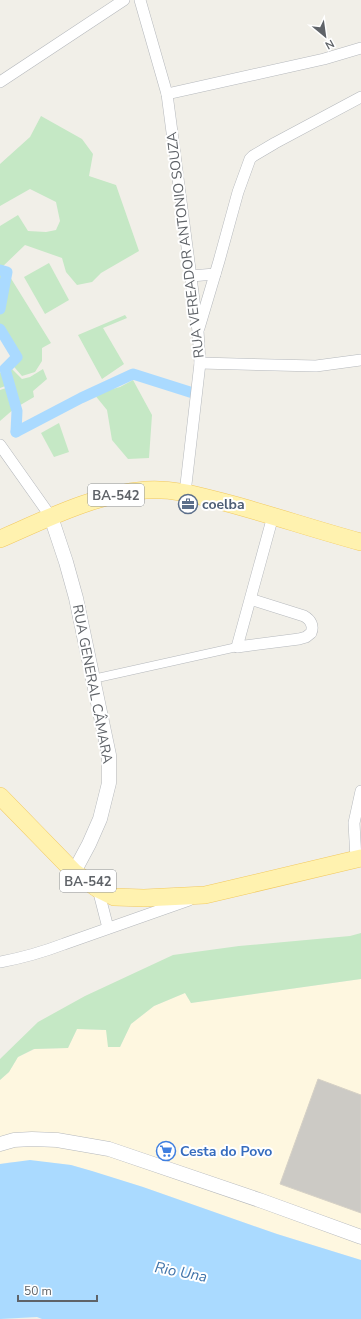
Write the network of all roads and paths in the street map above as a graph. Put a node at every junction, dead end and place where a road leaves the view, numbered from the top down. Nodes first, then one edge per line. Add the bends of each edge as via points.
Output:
1 (124, 0) edge
2 (140, 0) edge
3 (361, 48) edge
4 (0, 82) edge
5 (167, 94) junction
6 (361, 97) edge
7 (215, 274) junction
8 (191, 276) junction
9 (198, 331) junction
10 (361, 360) edge
11 (200, 363) junction
12 (0, 445) edge
13 (185, 492) junction
14 (273, 516) junction
15 (51, 517) junction
16 (0, 539) edge
17 (361, 542) edge
18 (250, 599) junction
19 (237, 647) junction
20 (93, 679) junction
21 (361, 791) edge
22 (0, 796) edge
23 (359, 859) edge
24 (74, 872) junction
25 (98, 889) junction
26 (205, 895) junction
27 (108, 928) junction
28 (0, 962) edge
29 (0, 1144) edge
30 (361, 1237) edge

1 - 4 street
2 - 5 street, RUA VEREADOR ANTONIO SOUZA
3 - 5 street
5 - 8 street, RUA VEREADOR ANTONIO SOUZA
6 - 7 street via 252,156 238,192
7 - 8 street
7 - 9 street
8 - 9 street, RUA VEREADOR ANTONIO SOUZA
9 - 11 street, RUA VEREADOR ANTONIO SOUZA
10 - 11 street via 316,366
11 - 13 street, RUA VEREADOR ANTONIO SOUZA
12 - 15 street
13 - 14 main road, BA-542
13 - 15 main road, BA-542 via 133,492 96,500
14 - 17 main road, BA-542
14 - 18 street
15 - 16 main road, BA-542
15 - 20 street, RUA GENERAL CÂMARA via 76,598
18 - 19 street
18 - 19 street via 304,616 312,624 312,631 299,639
19 - 20 street
20 - 24 street, RUA GENERAL CÂMARA via 109,755 109,784 100,819
21 - 23 street via 354,823
22 - 24 main road, BA-542
23 - 26 main road, BA-542
24 - 25 main road, BA-542
25 - 26 main road, BA-542 via 125,898
25 - 27 street
26 - 27 street
27 - 28 street via 27,957
29 - 30 street via 14,1140 51,1140 109,1150

